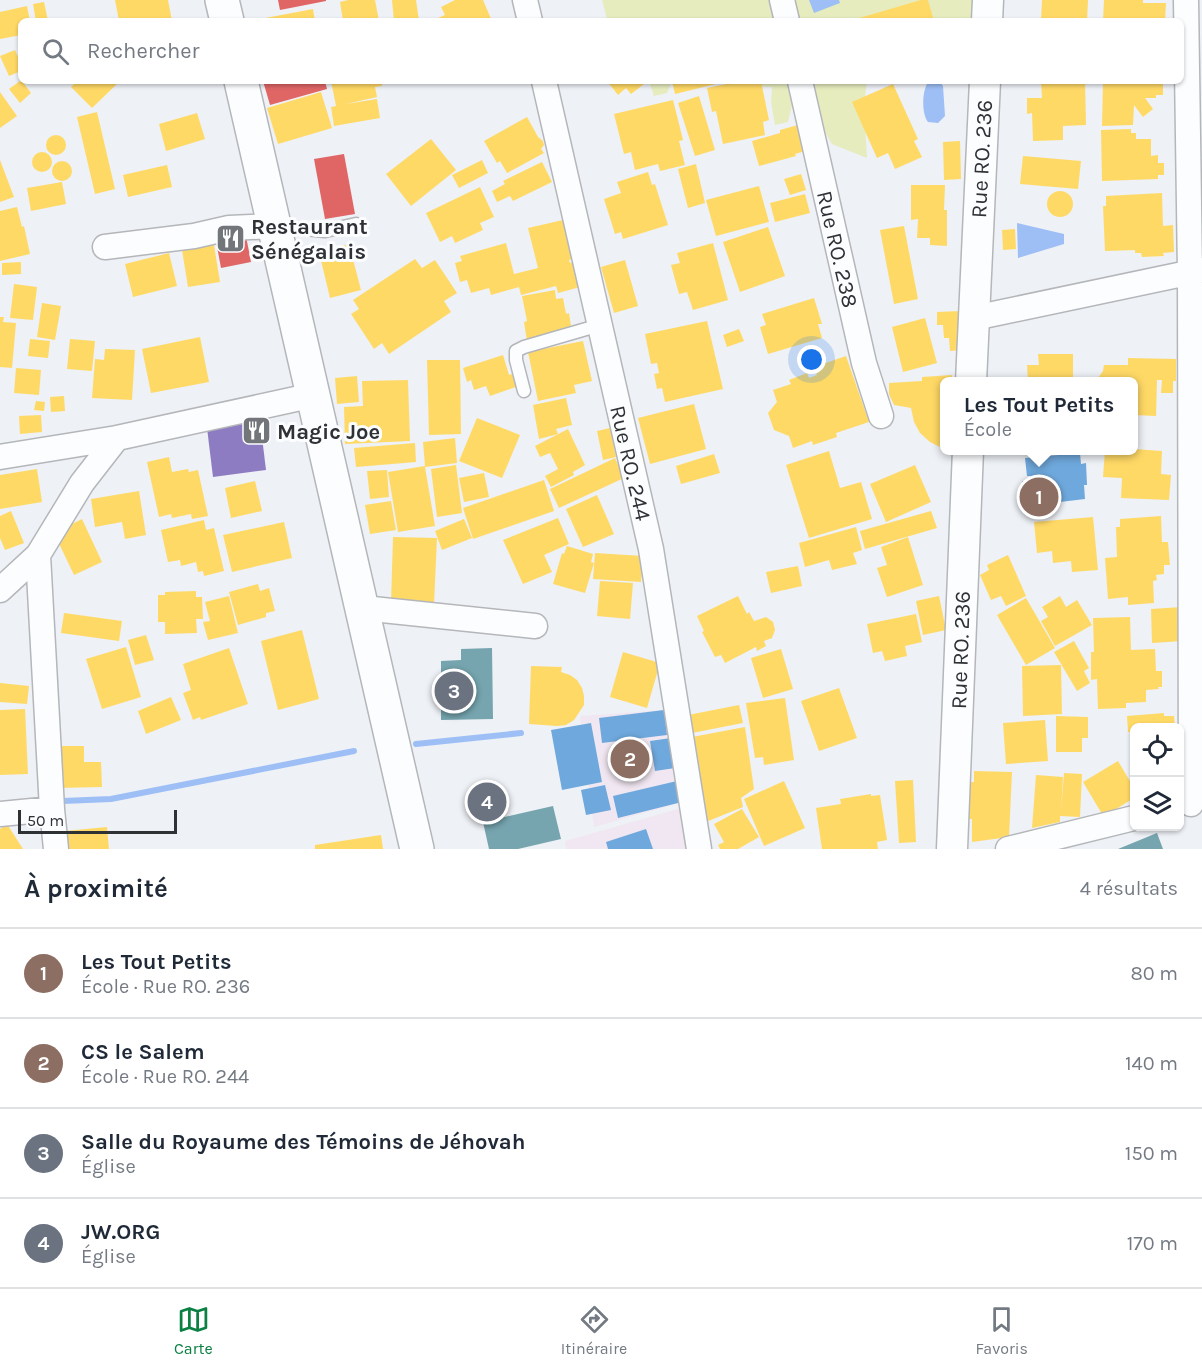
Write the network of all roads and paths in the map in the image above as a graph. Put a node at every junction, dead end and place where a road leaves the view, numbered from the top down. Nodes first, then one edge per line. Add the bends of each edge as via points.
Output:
1 (222, 0) edge
2 (525, 0) edge
3 (782, 0) edge
4 (988, 0) edge
5 (1186, 0) edge
6 (226, 18) edge
7 (529, 18) edge
8 (786, 18) edge
9 (987, 18) edge
10 (242, 84) edge
11 (545, 84) edge
12 (801, 84) edge
13 (985, 84) edge
14 (356, 224) dead end
15 (274, 226) junction
16 (105, 248) dead end
17 (1196, 272) edge
18 (974, 318) junction
19 (600, 326) junction
20 (971, 377) edge
21 (524, 391) dead end
22 (314, 395) junction
23 (881, 416) dead end
24 (117, 438) junction
25 (968, 455) edge
26 (0, 457) edge
27 (38, 555) junction
28 (0, 590) edge
29 (363, 608) junction
30 (535, 626) dead end
31 (1191, 804) edge
32 (52, 809) junction
33 (0, 814) edge
34 (1130, 819) edge
35 (56, 849) edge
36 (417, 849) edge
37 (699, 849) edge
38 (952, 849) edge
39 (1008, 849) edge

1 - 6 main road
2 - 7 street
3 - 8 street
4 - 9 street
5 - 17 street
10 - 15 main road
11 - 19 street, Rue RO. 244
12 - 23 street, Rue RO. 238 via 864,363
13 - 18 street, Rue RO. 236
14 - 15 lane via 325,231
15 - 16 street via 229,228
15 - 22 main road
17 - 18 street
17 - 31 street
18 - 20 street, Rue RO. 236
19 - 21 lane via 516,351
19 - 37 street, Rue RO. 244 via 651,549
22 - 24 street
22 - 29 main road
24 - 26 street
24 - 27 street via 82,483
25 - 38 street, Rue RO. 236
27 - 28 street
27 - 32 street
29 - 30 street
29 - 36 main road
32 - 33 street
32 - 35 street
34 - 39 street

